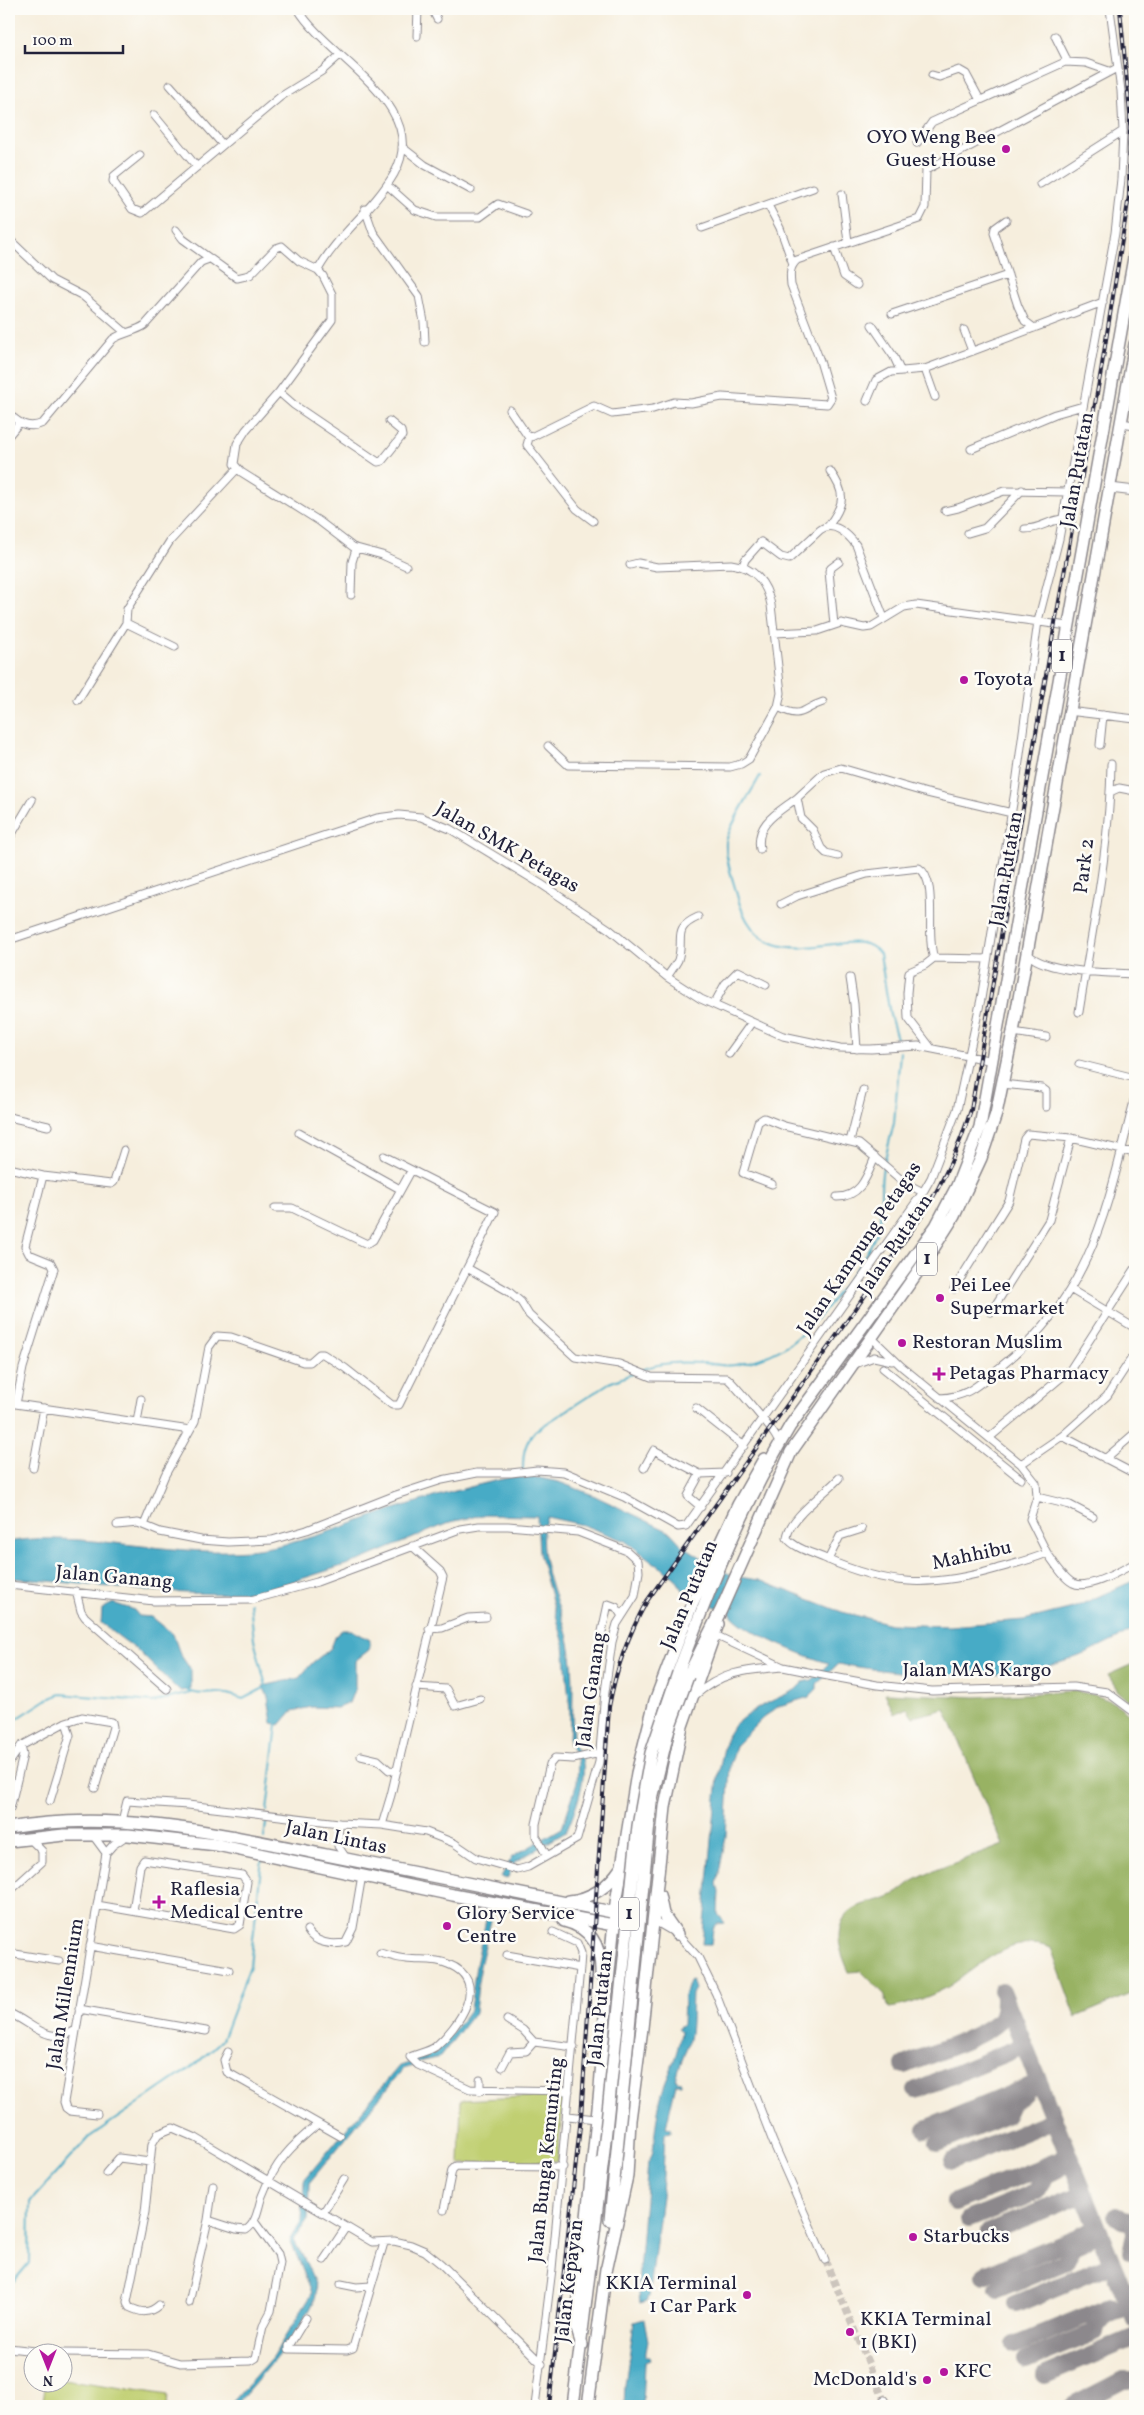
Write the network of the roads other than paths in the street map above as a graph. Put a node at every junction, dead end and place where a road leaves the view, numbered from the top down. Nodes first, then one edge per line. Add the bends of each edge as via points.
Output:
1 (298, 9) edge
2 (418, 9) edge
3 (432, 9) edge
4 (1110, 9) edge
5 (437, 19) dead end
6 (417, 36) dead end
7 (1055, 36) dead end
8 (340, 55) junction
9 (1065, 62) junction
10 (1117, 68) junction
11 (1108, 71) junction
12 (932, 75) dead end
13 (170, 85) dead end
14 (980, 100) junction
15 (154, 115) dead end
16 (1123, 131) junction
17 (918, 143) dead end
18 (223, 145) junction
19 (402, 147) junction
20 (140, 156) dead end
21 (197, 167) junction
22 (1040, 184) dead end
23 (387, 185) junction
24 (813, 188) dead end
25 (471, 190) dead end
26 (842, 194) dead end
27 (768, 205) junction
28 (366, 209) junction
29 (526, 214) dead end
30 (1006, 220) dead end
31 (702, 228) dead end
32 (176, 230) dead end
33 (9, 239) edge
34 (848, 242) junction
35 (834, 247) junction
36 (1135, 252) edge
37 (209, 259) junction
38 (793, 264) junction
39 (318, 270) junction
40 (1008, 275) junction
41 (857, 285) dead end
42 (1103, 302) junction
43 (892, 314) dead end
44 (872, 325) dead end
45 (1034, 328) junction
46 (964, 330) dead end
47 (126, 333) junction
48 (425, 342) dead end
49 (1135, 344) edge
50 (972, 351) junction
51 (925, 369) junction
52 (900, 370) junction
53 (1133, 372) edge
54 (279, 392) junction
55 (935, 396) dead end
56 (867, 401) dead end
57 (1083, 406) junction
58 (510, 410) dead end
59 (9, 414) edge
60 (389, 422) dead end
61 (19, 423) junction
62 (1121, 423) junction
63 (1135, 425) edge
64 (9, 435) edge
65 (529, 438) junction
66 (971, 449) dead end
67 (237, 469) junction
68 (830, 470) dead end
69 (1096, 478) junction
70 (1111, 484) junction
71 (1022, 490) junction
72 (1068, 492) junction
73 (1135, 492) edge
74 (945, 511) dead end
75 (1063, 518) junction
76 (592, 521) dead end
77 (829, 525) junction
78 (1025, 529) dead end
79 (968, 533) dead end
80 (356, 549) junction
81 (839, 562) dead end
82 (630, 565) dead end
83 (406, 566) dead end
84 (743, 566) junction
85 (351, 595) dead end
86 (884, 618) junction
87 (1038, 621) junction
88 (126, 623) junction
89 (834, 625) junction
90 (1068, 626) junction
91 (774, 633) junction
92 (175, 647) dead end
93 (1062, 659) junction
94 (1077, 661) junction
95 (78, 700) dead end
96 (823, 702) dead end
97 (778, 707) junction
98 (1068, 711) junction
99 (1103, 715) junction
100 (1135, 719) edge
101 (1100, 745) dead end
102 (548, 746) dead end
103 (1111, 764) dead end
104 (1135, 791) edge
105 (1110, 792) junction
106 (797, 798) junction
107 (32, 800) dead end
108 (1012, 812) junction
109 (9, 839) edge
110 (760, 849) dead end
111 (838, 856) dead end
112 (781, 904) dead end
113 (698, 917) dead end
114 (9, 940) edge
115 (1026, 952) junction
116 (934, 958) junction
117 (987, 959) junction
118 (1040, 964) junction
119 (1024, 970) junction
120 (1084, 971) junction
121 (1135, 974) edge
122 (667, 977) junction
123 (850, 978) dead end
124 (766, 985) dead end
125 (714, 1004) junction
126 (1078, 1012) dead end
127 (752, 1022) junction
128 (1012, 1032) junction
129 (1046, 1037) dead end
130 (930, 1048) junction
131 (857, 1049) junction
132 (729, 1054) dead end
133 (968, 1056) junction
134 (993, 1061) junction
135 (1079, 1064) dead end
136 (1135, 1078) edge
137 (1002, 1084) junction
138 (863, 1090) dead end
139 (1135, 1096) edge
140 (1046, 1107) dead end
141 (9, 1117) edge
142 (48, 1126) dead end
143 (299, 1133) dead end
144 (1070, 1138) junction
145 (850, 1141) junction
146 (1122, 1149) junction
147 (124, 1150) dead end
148 (1135, 1154) edge
149 (384, 1156) dead end
150 (875, 1157) junction
151 (9, 1168) edge
152 (411, 1171) junction
153 (43, 1176) junction
154 (772, 1184) dead end
155 (400, 1189) junction
156 (923, 1192) junction
157 (837, 1197) dead end
158 (274, 1208) dead end
159 (467, 1268) junction
160 (1135, 1269) edge
161 (954, 1289) dead end
162 (1070, 1289) junction
163 (991, 1312) dead end
164 (1108, 1312) junction
165 (1135, 1328) edge
166 (871, 1337) junction
167 (1135, 1353) edge
168 (851, 1366) junction
169 (901, 1366) junction
170 (882, 1368) dead end
171 (940, 1398) junction
172 (141, 1399) dead end
173 (12, 1403) edge
174 (44, 1408) junction
175 (696, 1408) dead end
176 (798, 1416) junction
177 (762, 1420) junction
178 (137, 1422) junction
179 (786, 1426) junction
180 (772, 1428) junction
181 (190, 1430) junction
182 (1135, 1433) edge
183 (1062, 1436) junction
184 (989, 1438) junction
185 (777, 1439) junction
186 (744, 1446) junction
187 (1105, 1458) junction
188 (1019, 1462) junction
189 (33, 1468) dead end
190 (644, 1468) dead end
191 (1008, 1469) junction
192 (726, 1473) junction
193 (700, 1474) junction
194 (1135, 1474) edge
195 (839, 1478) dead end
196 (1021, 1479) dead end
197 (1037, 1496) junction
198 (701, 1507) junction
199 (742, 1507) junction
200 (1093, 1517) dead end
201 (117, 1525) dead end
202 (144, 1525) junction
203 (862, 1529) dead end
204 (412, 1546) junction
205 (1047, 1553) junction
206 (828, 1560) junction
207 (1135, 1563) edge
208 (9, 1584) edge
209 (76, 1591) junction
210 (721, 1610) junction
211 (622, 1616) junction
212 (486, 1617) dead end
213 (429, 1629) junction
214 (715, 1635) junction
215 (612, 1642) junction
216 (783, 1667) junction
217 (683, 1675) junction
218 (416, 1687) junction
219 (167, 1689) dead end
220 (480, 1699) dead end
221 (690, 1700) junction
222 (1135, 1713) edge
223 (66, 1722) junction
224 (22, 1746) junction
225 (600, 1753) junction
226 (361, 1756) dead end
227 (9, 1763) edge
228 (396, 1771) junction
229 (95, 1788) dead end
230 (50, 1801) dead end
231 (10, 1809) dead end
232 (122, 1821) junction
233 (339, 1824) junction
234 (382, 1825) junction
235 (9, 1828) edge
236 (92, 1834) junction
237 (128, 1835) junction
238 (53, 1836) junction
239 (29, 1838) junction
240 (9, 1841) edge
241 (337, 1842) junction
242 (42, 1851) junction
243 (106, 1854) junction
244 (320, 1854) junction
245 (546, 1854) junction
246 (347, 1859) junction
247 (622, 1866) junction
248 (362, 1875) junction
249 (658, 1876) junction
250 (9, 1892) edge
251 (617, 1895) junction
252 (656, 1898) junction
253 (552, 1901) junction
254 (96, 1905) junction
255 (539, 1910) junction
256 (133, 1911) junction
257 (614, 1912) junction
258 (561, 1915) junction
259 (613, 1926) junction
260 (653, 1926) junction
261 (307, 1930) dead end
262 (553, 1932) dead end
263 (677, 1934) junction
264 (90, 1946) junction
265 (9, 1953) edge
266 (380, 1953) dead end
267 (507, 1955) dead end
268 (59, 1961) dead end
269 (580, 1968) junction
270 (229, 1970) dead end
271 (606, 2001) junction
272 (79, 2009) junction
273 (9, 2013) edge
274 (507, 2020) dead end
275 (76, 2030) junction
276 (206, 2031) dead end
277 (534, 2042) junction
278 (574, 2047) junction
279 (228, 2052) dead end
280 (502, 2067) dead end
281 (480, 2080) dead end
282 (480, 2091) junction
283 (569, 2091) junction
284 (97, 2114) dead end
285 (568, 2116) junction
286 (596, 2119) junction
287 (318, 2124) junction
288 (340, 2136) dead end
289 (603, 2159) joint
290 (616, 2160) joint
291 (150, 2162) junction
292 (563, 2167) junction
293 (106, 2173) dead end
294 (344, 2179) dead end
295 (268, 2180) junction
296 (213, 2186) dead end
297 (444, 2210) dead end
298 (323, 2213) junction
299 (208, 2220) junction
300 (254, 2221) junction
301 (346, 2227) junction
302 (384, 2243) junction
303 (324, 2260) dead end
304 (825, 2260) tunnel mouth
305 (605, 2276) junction
306 (341, 2284) dead end
307 (371, 2286) junction
308 (189, 2303) dead end
309 (159, 2305) dead end
310 (306, 2318) dead end
311 (582, 2345) junction
312 (9, 2348) edge
313 (22, 2349) edge
314 (72, 2354) edge
315 (542, 2364) junction
316 (535, 2406) edge
317 (573, 2406) edge
318 (588, 2406) edge

1 - 8 street
2 - 6 street
3 - 5 street
4 - 10 street, Jalan Kampung Petagas
7 - 9 street
8 - 18 street via 322,71 280,97
8 - 19 street via 396,116
9 - 11 street via 1086,63
9 - 14 street
10 - 11 street
10 - 16 street, Jalan Kampung Petagas
11 - 34 street via 926,170 925,207 919,219
12 - 14 street via 939,77 960,70 966,74
13 - 18 street
14 - 17 street via 932,122
15 - 21 street
16 - 22 street
16 - 42 street, Jalan Kampung Petagas via 1115,234
18 - 21 street
19 - 23 street via 395,173
19 - 25 street via 425,165
20 - 21 street via 112,180 132,209 139,213
23 - 28 street
23 - 29 street via 415,210 436,217 480,217 498,204
24 - 27 street
26 - 34 street
27 - 31 street
27 - 38 street
28 - 39 street via 328,252
28 - 48 street via 373,232 419,296
30 - 40 street via 995,228 994,233
32 - 37 street via 182,239
33 - 47 street via 52,280 83,296
34 - 35 street
35 - 38 street
35 - 41 street via 844,276
36 - 69 highway, Jalan Putatan / 1
37 - 39 street via 237,278 245,278 282,246 299,261
37 - 47 street via 201,262 145,325
38 - 65 street via 791,285 820,361 831,398 827,404 722,397 612,414 594,406
39 - 54 street via 332,294 332,320
40 - 43 street
40 - 45 street via 1025,320
42 - 45 street
42 - 57 street, Jalan Kampung Petagas
44 - 52 street
45 - 50 street
46 - 50 street
47 - 61 street via 113,339 43,422 36,426
49 - 53 highway, Jalan Putatan / 1
50 - 51 street
51 - 52 street
51 - 55 street
52 - 56 street via 876,380
53 - 62 highway, Jalan Putatan / 1
54 - 60 street via 378,462 402,434
54 - 67 street via 237,444 234,458
57 - 66 street via 1055,414
57 - 72 street, Jalan Kampung Petagas
58 - 65 street
59 - 61 street
61 - 64 street
62 - 63 street
62 - 70 highway, Jalan Putatan / 1
65 - 76 street via 527,445 532,452 577,509
67 - 80 street via 319,521
67 - 88 street via 170,541 127,609
68 - 77 street via 842,499
69 - 70 highway
69 - 90 highway, Jalan Putatan / 1
70 - 73 street
70 - 94 highway, Jalan Putatan / 1
71 - 72 street
71 - 74 street via 997,492
71 - 79 street via 985,528
72 - 75 street, Jalan Kampung Petagas
75 - 78 street via 1041,527
75 - 87 street, Jalan Kampung Petagas via 1050,583
77 - 84 street via 789,559 761,542
77 - 86 street via 856,545
80 - 83 street via 382,555
80 - 85 street via 352,562
81 - 89 street via 829,572
82 - 84 street
84 - 91 street via 760,578 768,590
86 - 87 street via 904,607 916,605
86 - 89 street via 876,625 864,628 850,623
87 - 90 street
87 - 108 street, Jalan Kampung Petagas
88 - 92 street
88 - 95 street
89 - 91 street via 817,631
90 - 93 highway, Jalan Putatan / 1
91 - 97 street via 782,697
93 - 94 highway
93 - 134 highway, Jalan Putatan / 1
94 - 98 highway, Jalan Putatan / 1
96 - 97 street via 800,714
97 - 102 street via 748,759 730,767 568,765
98 - 99 street
98 - 115 highway, Jalan Putatan / 1
99 - 100 street
99 - 101 street
103 - 105 street, Park 2
104 - 105 street via 1119,788
105 - 120 street, Park 2 via 1100,884
106 - 108 street via 824,773 841,768 927,793
106 - 110 street via 764,825 759,835
106 - 111 street via 801,818 813,830 821,848
107 - 109 street
108 - 117 street, Jalan Kampung Petagas
112 - 116 street via 867,874 919,868 928,881
113 - 122 street via 680,930 677,961
114 - 122 street, Jalan SMK Petagas via 377,818 399,815 421,817 450,829 541,884 609,929
115 - 118 street
115 - 119 highway, Jalan Putatan / 1
116 - 117 street
116 - 130 street via 909,972 907,984 908,1018
117 - 133 street, Jalan Kampung Petagas
118 - 119 street
118 - 120 street
119 - 128 highway, Jalan Putatan / 1
120 - 121 street
120 - 126 street, Park 2
122 - 125 street, Jalan SMK Petagas
123 - 131 street
124 - 125 street via 738,971 724,984
125 - 127 street, Jalan SMK Petagas
127 - 131 street, Jalan SMK Petagas via 801,1041
127 - 132 street
128 - 129 street
128 - 137 highway, Jalan Putatan / 1
130 - 131 street, Jalan SMK Petagas
130 - 133 street, Jalan SMK Petagas
133 - 134 street, Jalan SMK Petagas
133 - 156 street, Jalan Kampung Petagas via 957,1110
134 - 176 highway, Jalan Putatan / 1 via 980,1126 944,1211
135 - 136 street
137 - 140 street via 1042,1088 1046,1091
137 - 166 highway, Jalan Putatan / 1 via 988,1136 954,1216
138 - 145 street
139 - 146 street
141 - 142 street
143 - 155 street
144 - 146 street
144 - 161 street via 1034,1133 1026,1136 1009,1200
144 - 163 street via 1049,1220
145 - 150 street
145 - 154 street via 764,1118 758,1122 743,1173
146 - 148 street
146 - 162 street via 1098,1236
147 - 153 street via 112,1184
149 - 152 street
150 - 156 street via 906,1183
150 - 157 street via 861,1186 851,1194
151 - 153 street
152 - 155 street
152 - 159 street via 495,1212
153 - 173 street via 25,1246 29,1254 51,1263 54,1269
155 - 158 street via 373,1240 367,1244 292,1208
156 - 177 street, Jalan Kampung Petagas
159 - 177 street via 508,1291 571,1356 611,1362 655,1378 724,1377
159 - 181 street via 399,1405 392,1405 322,1354 310,1362 303,1362 231,1337 217,1336 209,1347 199,1409
160 - 164 street
162 - 164 street
162 - 171 street via 1033,1340 968,1393
164 - 165 street
164 - 184 street via 1070,1370
166 - 168 highway, Jalan Putatan / 1
166 - 169 street
167 - 183 street via 1107,1396
168 - 169 street via 874,1356
168 - 210 highway, Jalan Putatan / 1 via 790,1452
169 - 171 street
170 - 191 street
171 - 184 street
172 - 178 street
173 - 174 street
174 - 178 street
174 - 189 street
175 - 186 street
176 - 179 highway
176 - 199 highway, Jalan Putatan / 1
177 - 180 street
177 - 186 street, Jalan Kampung Petagas
178 - 181 street
179 - 180 street
179 - 185 highway
180 - 185 street
181 - 202 street
182 - 187 street
183 - 187 street
183 - 188 street
184 - 188 street
185 - 199 highway
186 - 192 street, Jalan Kampung Petagas
187 - 194 street
188 - 191 street
188 - 197 street via 1034,1479
190 - 193 street via 654,1450
191 - 196 street
192 - 193 street
192 - 198 street, Jalan Kampung Petagas
193 - 198 street via 688,1496
195 - 206 street, Mahhibu via 801,1515 787,1536 791,1542
197 - 200 street via 1070,1505
197 - 205 street, Mahhibu via 1031,1523
198 - 202 street, Jalan Kampung Petagas via 686,1526 678,1527 624,1496 564,1472 532,1470 477,1473 425,1485 272,1540 228,1542 192,1539
199 - 217 highway, Jalan Putatan / 1
199 - 247 highway via 692,1604 672,1651 643,1745
201 - 202 street, Jalan Kampung Petagas via 130,1522
203 - 206 street via 840,1536
204 - 209 street, Jalan Ganang via 317,1582 249,1601 154,1601
204 - 211 street, Jalan Ganang via 460,1529 479,1526 547,1528 596,1537 634,1556 639,1566 631,1606
204 - 213 street via 443,1575
205 - 206 street, Mahhibu via 962,1578 921,1582 883,1578
205 - 207 street via 1076,1584 1096,1582
208 - 209 street, Jalan Ganang
209 - 219 street via 85,1617
210 - 214 highway
210 - 217 highway, Jalan Putatan / 1
211 - 215 street, Jalan Ganang
211 - 215 street via 616,1607 608,1604 601,1636
212 - 213 street via 468,1618 442,1628
213 - 218 street
214 - 216 street, Jalan MAS Kargo
214 - 221 highway
215 - 225 street, Jalan Ganang
216 - 221 street, Jalan MAS Kargo via 726,1675
216 - 222 street, Jalan MAS Kargo via 932,1691 1073,1687 1106,1692
217 - 289 highway, Jalan Putatan / 1, bridge via 652,1753 638,1826
217 - 290 highway, Jalan Putatan / 1, bridge via 652,1803
218 - 220 street via 446,1689 455,1706
218 - 228 street
221 - 249 highway via 666,1798
223 - 224 street
223 - 229 street via 82,1717 113,1724
223 - 230 street via 70,1735
224 - 227 street
224 - 231 street via 23,1755
225 - 245 street, Jalan Ganang via 579,1837
225 - 245 street via 574,1759 555,1758 550,1764 536,1831
226 - 228 street via 378,1760 389,1770
228 - 234 street
232 - 233 street, Jalan Ganang via 127,1801
232 - 235 highway, Jalan Lintas via 60,1821
232 - 244 highway, Jalan Lintas via 177,1826
233 - 234 street, Jalan Ganang
233 - 241 street
234 - 245 street, Jalan Ganang via 439,1836 476,1858 514,1869 523,1869
236 - 237 highway, Jalan Lintas
236 - 238 highway, Jalan Lintas
236 - 243 street
237 - 243 street
237 - 248 highway, Jalan Lintas via 217,1845
238 - 239 highway, Jalan Lintas
238 - 242 street
239 - 240 highway, Jalan Lintas
239 - 242 street
241 - 244 street
241 - 246 street
242 - 250 street via 41,1864
243 - 254 street, Jalan Millennium
244 - 246 highway, Jalan Lintas
246 - 253 highway, Jalan Lintas
247 - 251 highway
247 - 253 highway via 616,1876 588,1897
248 - 255 highway, Jalan Lintas
248 - 261 street via 353,1928 346,1942 322,1941 310,1936
249 - 252 highway
249 - 263 highway via 663,1914
251 - 252 highway via 633,1907 644,1906
251 - 257 highway
252 - 260 highway
253 - 257 highway, Jalan Lintas
253 - 258 highway via 560,1906
254 - 256 street
254 - 264 street, Jalan Millennium
255 - 258 highway, Jalan Lintas
255 - 271 highway via 545,1917 574,1924 594,1940 600,1950 601,1990
256 - 256 street via 140,1866 147,1859 242,1875 247,1882 240,1926 234,1929
257 - 259 highway
257 - 260 highway, Jalan Lintas
258 - 259 highway, Jalan Lintas
259 - 260 highway, Jalan Lintas
259 - 271 highway
260 - 263 street
260 - 305 highway via 630,2120 628,2176
262 - 269 street, Jalan Bunga Kemunting via 577,1943 581,1953
263 - 304 street via 693,1949 716,1994 773,2142
264 - 270 street
264 - 272 street, Jalan Millennium
265 - 268 street
266 - 282 street via 400,1958 430,1959 462,1971 467,1978 469,1992 462,2015 434,2048 410,2057 418,2065 461,2086
267 - 269 street
269 - 278 street, Jalan Bunga Kemunting
271 - 286 highway
272 - 275 street, Jalan Millennium
272 - 276 street
273 - 275 street via 42,2033 65,2036
274 - 277 street
275 - 284 street, Jalan Millennium via 64,2106 70,2111
277 - 278 street
277 - 280 street via 526,2051 510,2052
278 - 283 street, Jalan Bunga Kemunting
279 - 287 street via 224,2060 227,2072
281 - 282 street
282 - 283 street
283 - 285 street, Jalan Bunga Kemunting
285 - 286 street
285 - 292 street, Jalan Bunga Kemunting
286 - 311 highway via 576,2326
287 - 288 street
287 - 295 street via 290,2147
289 - 311 highway, Jalan Kepayan / 1
290 - 305 highway, Jalan Kepayan / 1
291 - 293 street via 119,2158
291 - 295 street via 152,2144 158,2134 169,2128 177,2129
291 - 309 street via 145,2212 127,2305 148,2312
292 - 297 street via 456,2166 452,2170
292 - 315 street, Jalan Bunga Kemunting
294 - 298 street
295 - 298 street
295 - 300 street
296 - 299 street
298 - 301 street
299 - 300 street via 242,2230 250,2228
299 - 308 street
300 - 314 street via 278,2254 280,2263 271,2310 263,2326 256,2358 206,2364 180,2363 148,2354
301 - 302 street via 372,2242
301 - 303 street
302 - 307 street
302 - 315 street via 394,2241 425,2250
305 - 318 highway, Jalan Kepayan / 1
306 - 307 street
307 - 310 street via 353,2348 289,2349
311 - 317 highway, Jalan Kepayan / 1
312 - 313 street
315 - 316 street, Jalan Bunga Kemunting

